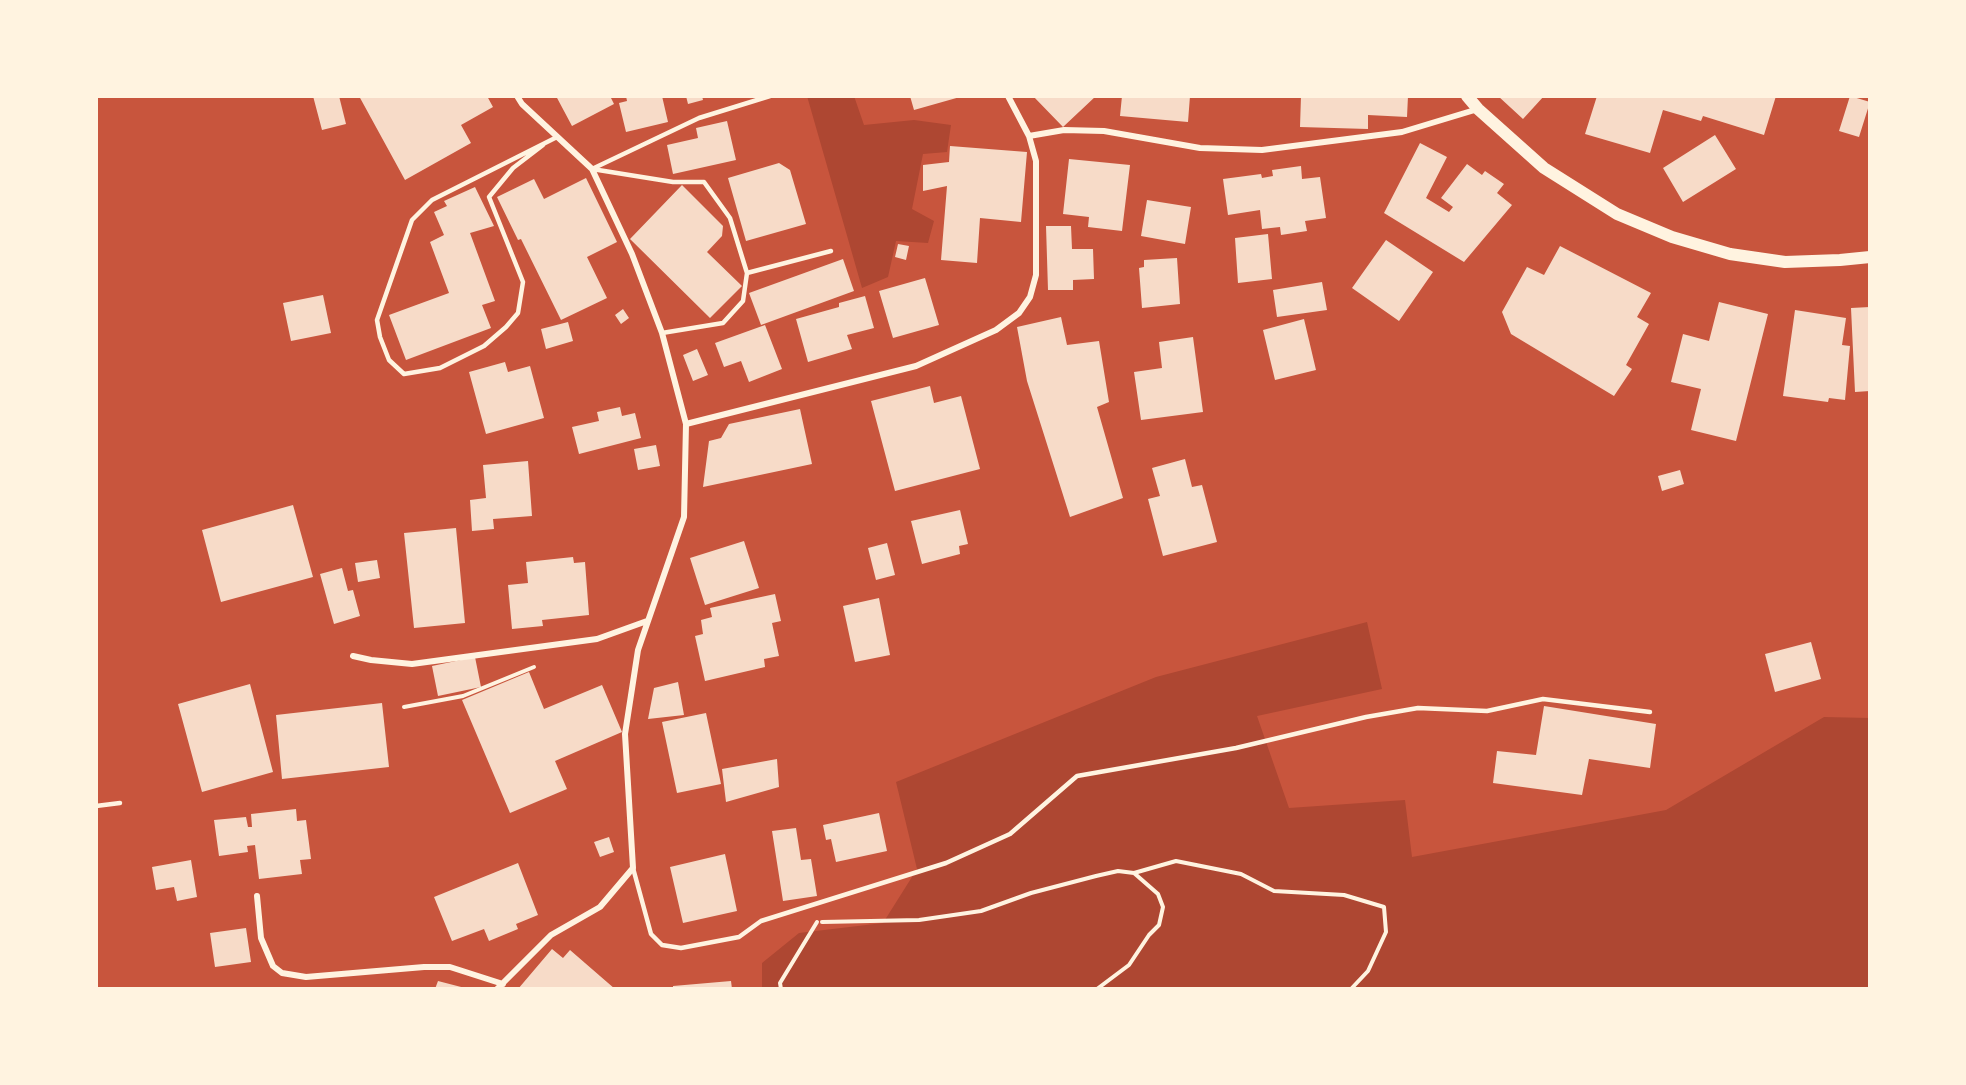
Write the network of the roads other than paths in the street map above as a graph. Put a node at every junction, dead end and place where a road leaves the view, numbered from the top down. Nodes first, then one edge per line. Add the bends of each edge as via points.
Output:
1 (517, 96) edge
2 (770, 96) edge
3 (1008, 96) edge
4 (1467, 96) edge
5 (1478, 109) junction
6 (1029, 136) junction
7 (558, 137) junction
8 (543, 145) junction
9 (592, 169) junction
10 (831, 251) dead end
11 (1870, 257) edge
12 (747, 273) junction
13 (662, 333) junction
14 (686, 424) junction
15 (646, 621) junction
16 (352, 656) dead end
17 (1650, 712) dead end
18 (120, 803) dead end
19 (96, 806) edge
20 (633, 868) junction
21 (257, 896) dead end
22 (500, 986) edge

1 - 7 street
2 - 9 lane via 699,118
3 - 6 street
4 - 5 main road
5 - 6 street via 1402,132 1262,150 1200,148 1104,131 1064,130
5 - 11 main road via 1544,168 1580,192 1617,214 1672,237 1730,254 1785,262
6 - 14 street via 1036,161 1036,275 1030,297 1019,313 996,330 916,366
7 - 8 lane
7 - 9 street
8 - 8 lane via 432,200 412,220 377,321 389,360 404,374 440,368 484,346 518,313 523,282 489,197 513,168
9 - 12 lane via 673,182 704,182 730,218
9 - 13 street via 632,254
10 - 12 lane
12 - 13 lane via 742,301 723,323
13 - 14 street
14 - 15 street via 684,517
15 - 16 street via 597,639 412,664
15 - 20 street via 625,734
17 - 20 lane via 1543,699 1487,711 1418,708 1236,748 1077,777 1010,834 946,863 761,921 739,937 681,948 662,945 651,934
18 - 19 lane
20 - 22 street via 600,907 551,935
21 - 22 street via 266,954 282,973 306,977 450,967

